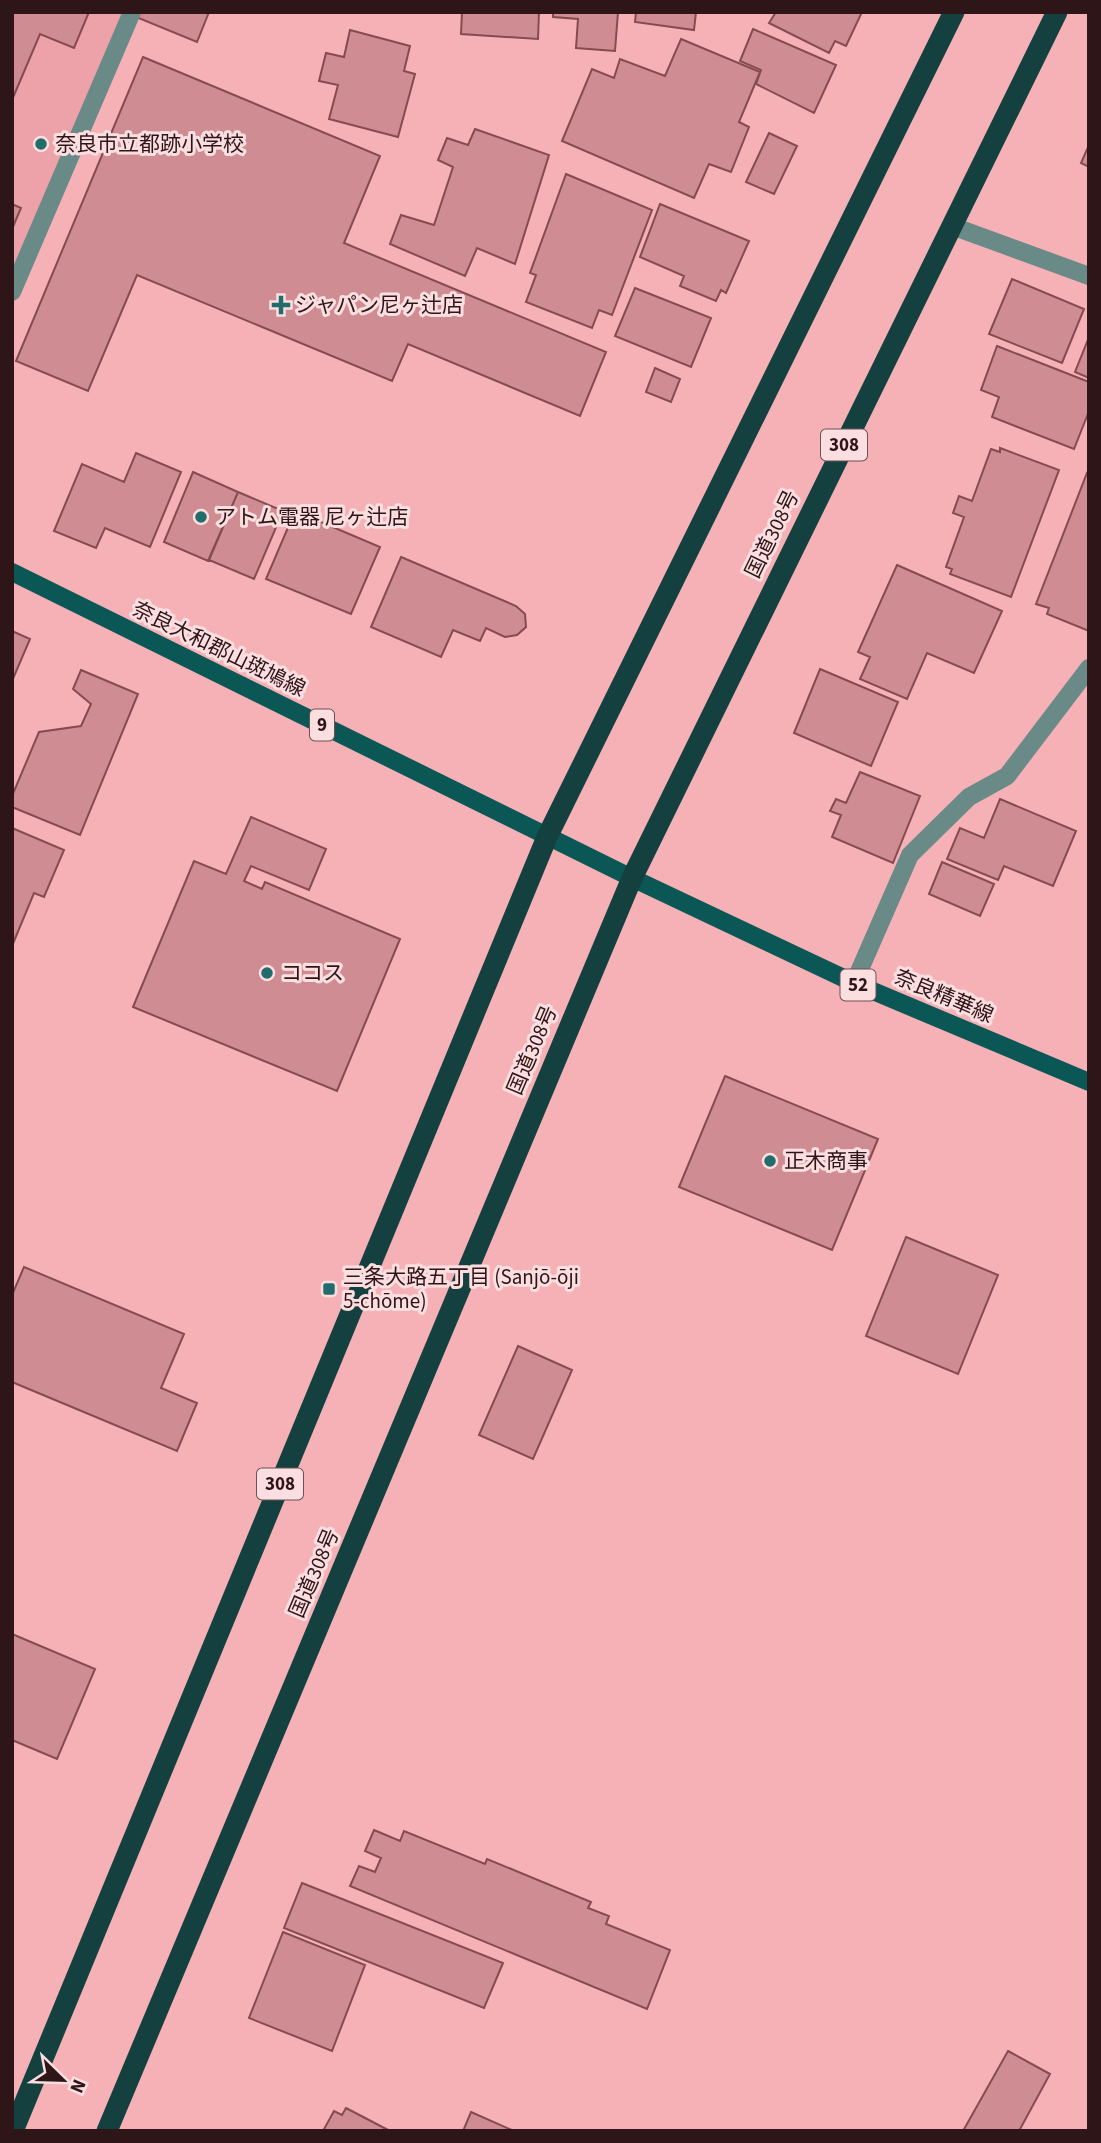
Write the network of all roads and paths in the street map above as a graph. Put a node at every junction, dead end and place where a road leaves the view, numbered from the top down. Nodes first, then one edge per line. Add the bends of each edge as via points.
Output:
1 (132, 12) edge
2 (954, 12) edge
3 (1057, 12) edge
4 (952, 226) junction
5 (1089, 276) edge
6 (12, 292) edge
7 (12, 572) edge
8 (1089, 668) edge
9 (547, 837) junction
10 (632, 878) junction
11 (854, 983) junction
12 (1089, 1082) edge
13 (13, 2131) edge
14 (107, 2131) edge

1 - 6 street
2 - 9 highway, 308
3 - 4 highway, 国道308号 / 308
4 - 5 street
4 - 10 highway, 国道308号 / 308
7 - 9 main road, 奈良大和郡山斑鳩線 / 9
8 - 11 street via 1007,775 969,797 910,855
9 - 10 main road, 奈良大和郡山斑鳩線 / 9
9 - 13 highway, 308
10 - 11 main road, 奈良精華線 / 52
10 - 14 highway, 国道308号 / 308
11 - 12 main road, 奈良精華線 / 52

